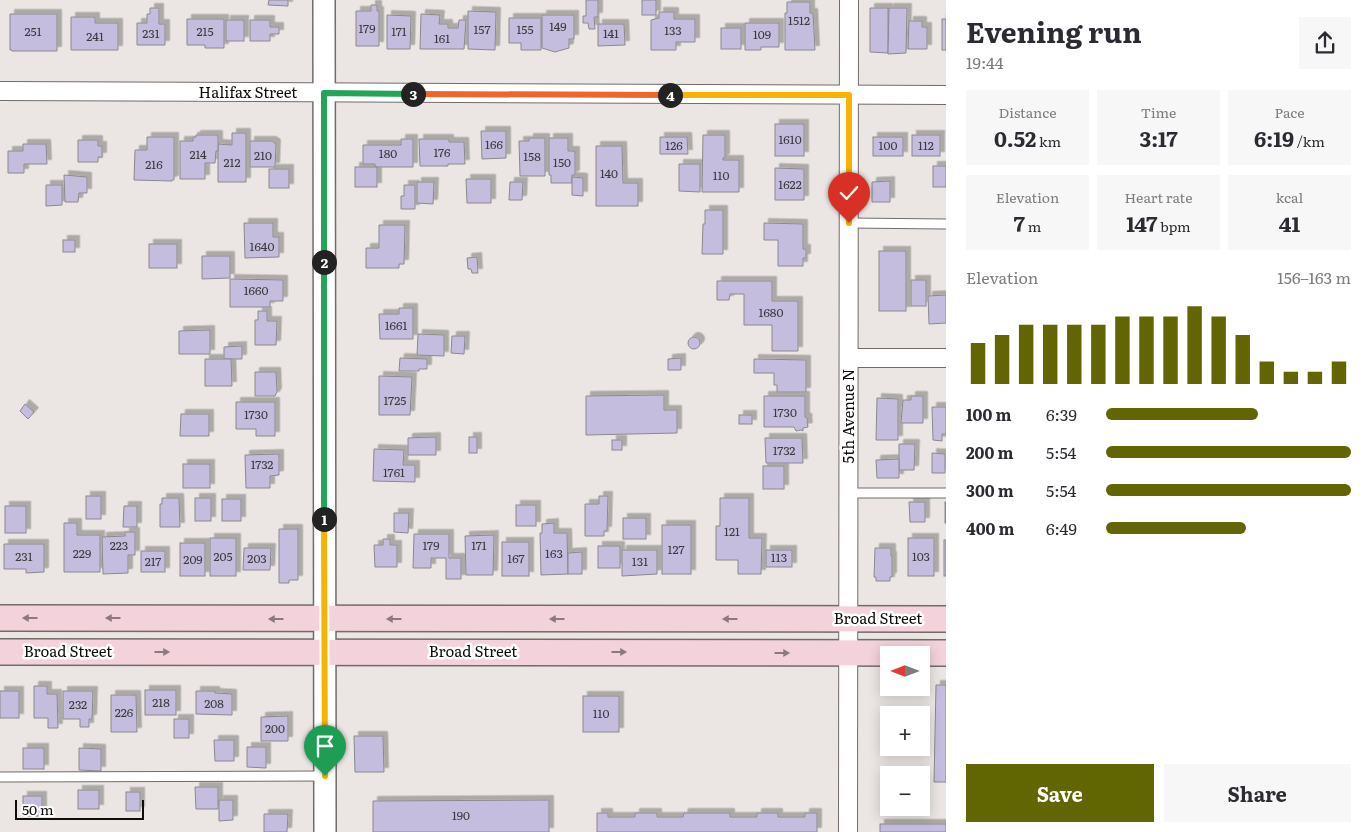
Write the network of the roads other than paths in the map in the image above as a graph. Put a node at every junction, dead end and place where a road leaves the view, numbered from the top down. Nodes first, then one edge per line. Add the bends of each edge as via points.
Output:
1 (324, 0) edge
2 (849, 0) edge
3 (0, 91) edge
4 (324, 93) junction
5 (849, 95) junction
6 (946, 95) edge
7 (849, 223) junction
8 (946, 224) edge
9 (849, 358) junction
10 (946, 358) edge
11 (946, 492) edge
12 (849, 493) junction
13 (0, 618) edge
14 (324, 619) junction
15 (849, 619) junction
16 (946, 619) edge
17 (0, 652) edge
18 (324, 652) junction
19 (849, 653) junction
20 (946, 654) edge
21 (325, 776) junction
22 (0, 777) edge
23 (325, 832) edge
24 (848, 832) edge

1 - 4 street
2 - 5 street, 5th Avenue N
3 - 4 street, Halifax Street
4 - 5 street, Halifax Street
4 - 14 street
5 - 6 street, Halifax Street
5 - 7 street, 5th Avenue N
7 - 8 lane
7 - 9 street, 5th Avenue N
9 - 10 street
9 - 12 street, 5th Avenue N
11 - 12 lane
12 - 15 street, 5th Avenue N
14 -> 13 main road, Broad Street
15 -> 14 main road, Broad Street
14 - 18 street
15 - 16 main road, Broad Street
15 - 19 street, 5th Avenue N
17 -> 18 main road, Broad Street
18 -> 19 main road, Broad Street
18 - 21 street
19 - 20 main road, Broad Street
19 - 24 street, 5th Avenue N
21 - 22 lane
21 - 23 street

